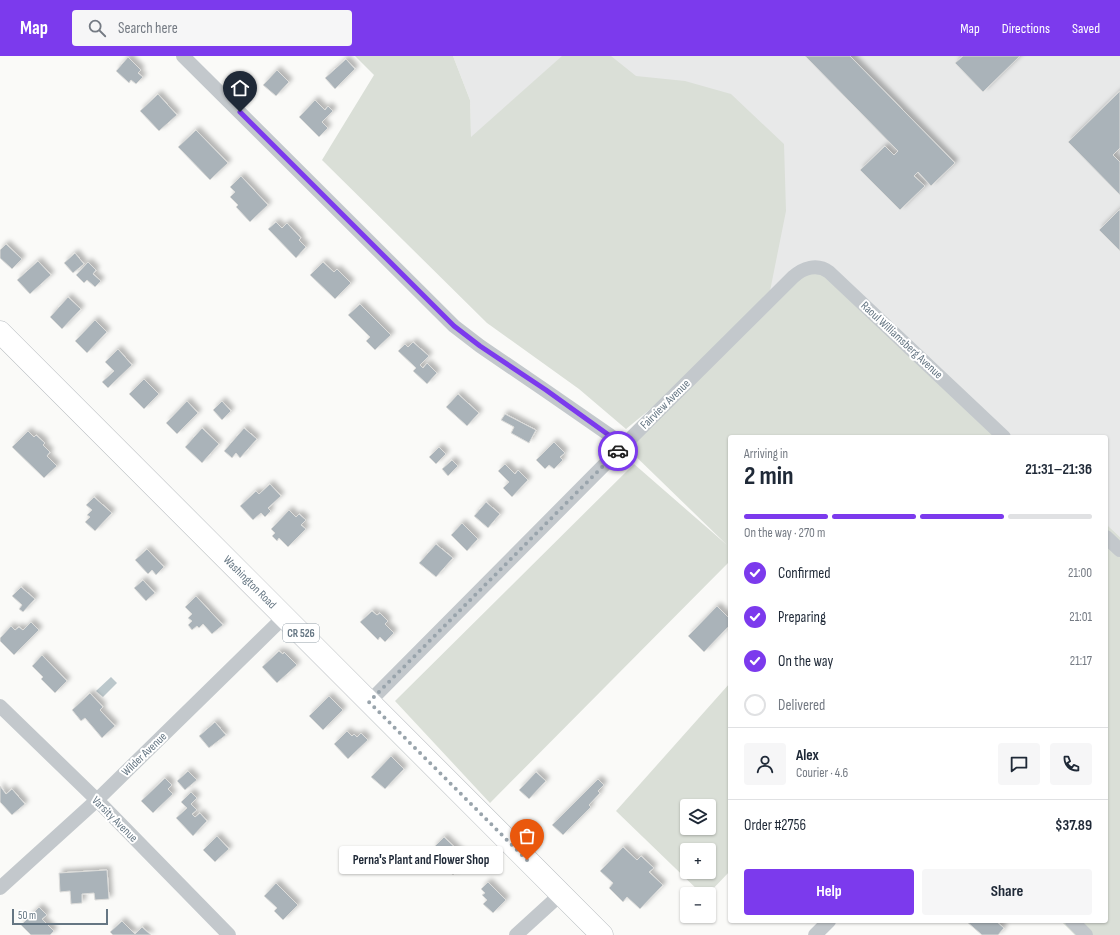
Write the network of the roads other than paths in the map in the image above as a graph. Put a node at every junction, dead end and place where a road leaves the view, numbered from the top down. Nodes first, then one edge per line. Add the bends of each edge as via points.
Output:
1 (183, 56) edge
2 (793, 277) joint
3 (0, 332) edge
4 (1002, 435) edge
5 (624, 446) junction
6 (1108, 539) edge
7 (1120, 550) edge
8 (284, 616) junction
9 (369, 702) junction
10 (0, 706) edge
11 (97, 800) junction
12 (0, 888) edge
13 (561, 894) junction
14 (827, 923) edge
15 (1074, 923) edge
16 (229, 935) edge
17 (516, 935) edge
18 (602, 935) edge
19 (815, 935) edge
20 (1086, 935) edge

1 - 5 street via 454,326
2 - 4 street, Raoul Williamsberg Avenue via 811,267 825,268
2 - 5 street, Fairview Avenue
3 - 8 main road, Washington Road / CR 526
5 - 9 street, Fairview Avenue
6 - 7 street
8 - 9 main road, Washington Road / CR 526
8 - 11 street, Wilder Avenue
9 - 13 main road, Washington Road / CR 526
10 - 11 street, Varsity Avenue
11 - 12 street, Wilder Avenue
11 - 16 street, Varsity Avenue
13 - 17 street
13 - 18 main road, Washington Road / CR 526
14 - 19 street
15 - 20 street

